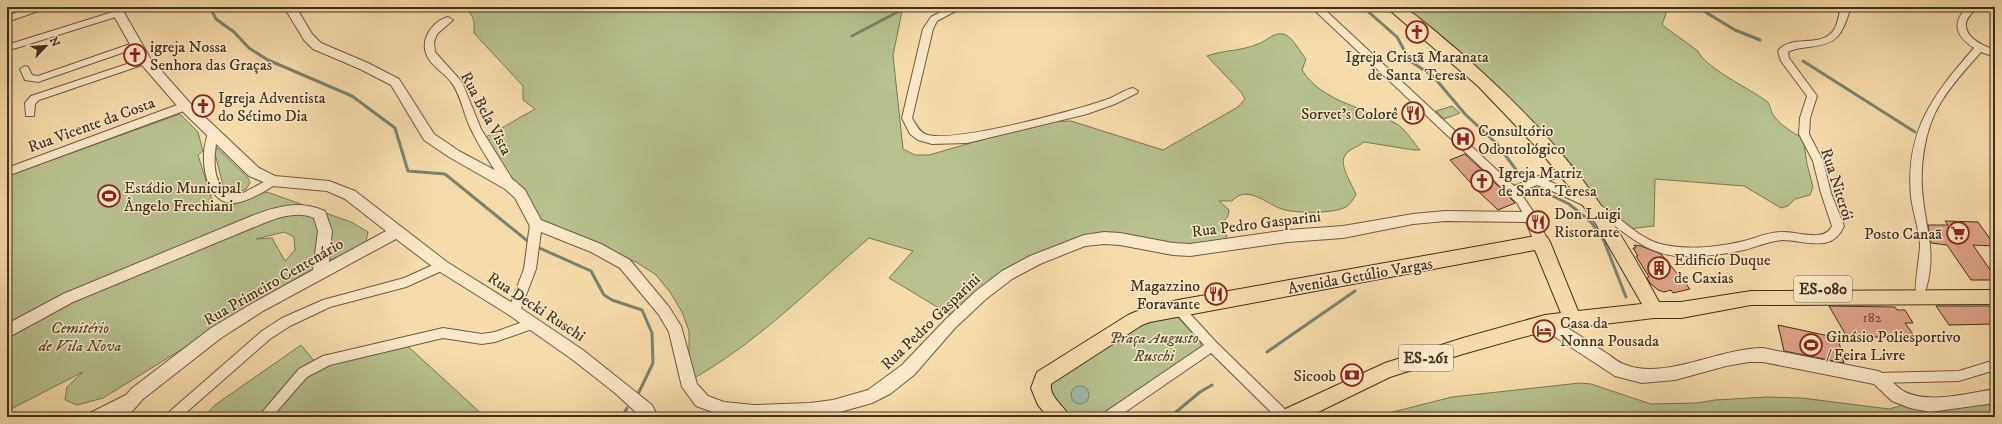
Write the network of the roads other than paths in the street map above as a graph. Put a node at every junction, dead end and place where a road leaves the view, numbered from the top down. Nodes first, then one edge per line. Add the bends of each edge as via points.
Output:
1 (41, 7) edge
2 (290, 7) edge
3 (958, 7) edge
4 (1316, 7) edge
5 (1393, 7) edge
6 (1846, 7) edge
7 (1972, 7) edge
8 (117, 10) edge
9 (7, 18) edge
10 (448, 20) dead end
11 (136, 45) junction
12 (13, 46) dead end
13 (1979, 49) junction
14 (1995, 54) edge
15 (145, 61) junction
16 (25, 69) dead end
17 (1133, 91) dead end
18 (185, 106) junction
19 (30, 113) dead end
20 (213, 134) junction
21 (1565, 170) junction
22 (7, 172) edge
23 (273, 181) junction
24 (1531, 183) junction
25 (510, 185) junction
26 (1512, 191) junction
27 (1589, 203) junction
28 (1531, 217) junction
29 (536, 224) junction
30 (398, 231) junction
31 (1541, 242) junction
32 (442, 266) junction
33 (320, 272) junction
34 (1920, 289) junction
35 (1995, 290) edge
36 (1995, 297) edge
37 (1178, 308) junction
38 (1654, 310) junction
39 (514, 311) junction
40 (1572, 319) junction
41 (1545, 323) junction
42 (531, 324) junction
43 (7, 332) edge
44 (1212, 346) junction
45 (1995, 365) edge
46 (1878, 378) junction
47 (137, 394) junction
48 (1995, 396) edge
49 (94, 417) edge
50 (117, 417) edge
51 (172, 417) edge
52 (264, 417) edge
53 (650, 417) edge
54 (1060, 417) edge
55 (1108, 417) edge
56 (1287, 417) edge

1 - 9 street
2 - 25 street via 308,38 317,46 395,82 429,137
3 - 17 street via 934,19 928,29 907,118 914,131 922,137 932,140 967,140 1087,110
4 - 26 street
5 - 21 main road via 1464,66 1529,130
6 - 27 street, Rua Niterói via 1839,30 1833,37 1814,44 1791,46 1782,54 1788,66 1812,96 1805,118 1804,134 1818,161 1838,226 1834,234 1820,239 1782,236 1734,248 1675,251 1649,246
7 - 13 street via 1964,15 1961,24 1971,43
8 - 11 street
8 - 12 street
10 - 25 street, Rua Bela Vista via 441,23 431,34 430,51 434,59 458,83 477,132
11 - 15 street
11 - 16 street via 38,78 28,78
13 - 14 street
13 - 34 street via 1932,108 1916,161 1916,184 1924,233 1923,280
15 - 18 street
15 - 19 street via 35,98 30,104
18 - 20 street
18 - 22 street, Rua Vicente da Costa
20 - 23 street via 254,172
20 - 23 street via 209,165 217,191 223,198 242,196
21 - 24 street
21 - 27 main road
23 - 30 street, Rua Decki Ruschi via 329,186 340,190
24 - 26 street
24 - 27 street
25 - 29 street via 520,194
26 - 28 street
27 - 38 main road via 1636,275
28 - 29 street, Rua Pedro Gasparini via 1445,216 1343,232 1288,236 1190,250 1120,239 1084,241 1034,260 1007,275 980,295 908,370 872,396 833,407 781,412 738,411 702,402 690,387 676,331 637,276 614,257
28 - 31 street
29 - 39 street via 534,245 522,294
30 - 32 street, Rua Decki Ruschi
30 - 33 street, Rua Primeiro Centenário
31 - 37 main road, Avenida Getúlio Vargas
31 - 40 main road
32 - 39 street, Rua Decki Ruschi
32 - 51 street via 399,284 327,303 286,322 266,335
33 - 43 street via 325,232 320,215 306,209 288,210 259,218 68,298
33 - 47 street, Rua Primeiro Centenário via 258,306 216,333
34 - 35 main road, ES-080
34 - 38 main road, ES-080 via 1736,290 1674,302
36 - 38 main road, ES-080 via 1751,298 1681,310
37 - 44 street
37 - 54 main road via 1135,320 1044,378 1040,391
38 - 40 main road, ES-261
39 - 42 street, Rua Decki Ruschi
40 - 41 main road, ES-261
41 - 46 street via 1621,371 1642,376 1675,373 1749,355 1779,357
41 - 56 main road, ES-261 via 1385,371
42 - 52 street via 495,337 482,339 443,333 327,360 303,373
42 - 53 street, Rua Decki Ruschi via 621,388 646,410
44 - 55 street
44 - 56 street
45 - 46 street via 1959,376
46 - 48 street via 1898,396 1920,404 1930,405
47 - 49 street
47 - 50 street, Rua Primeiro Centenário

